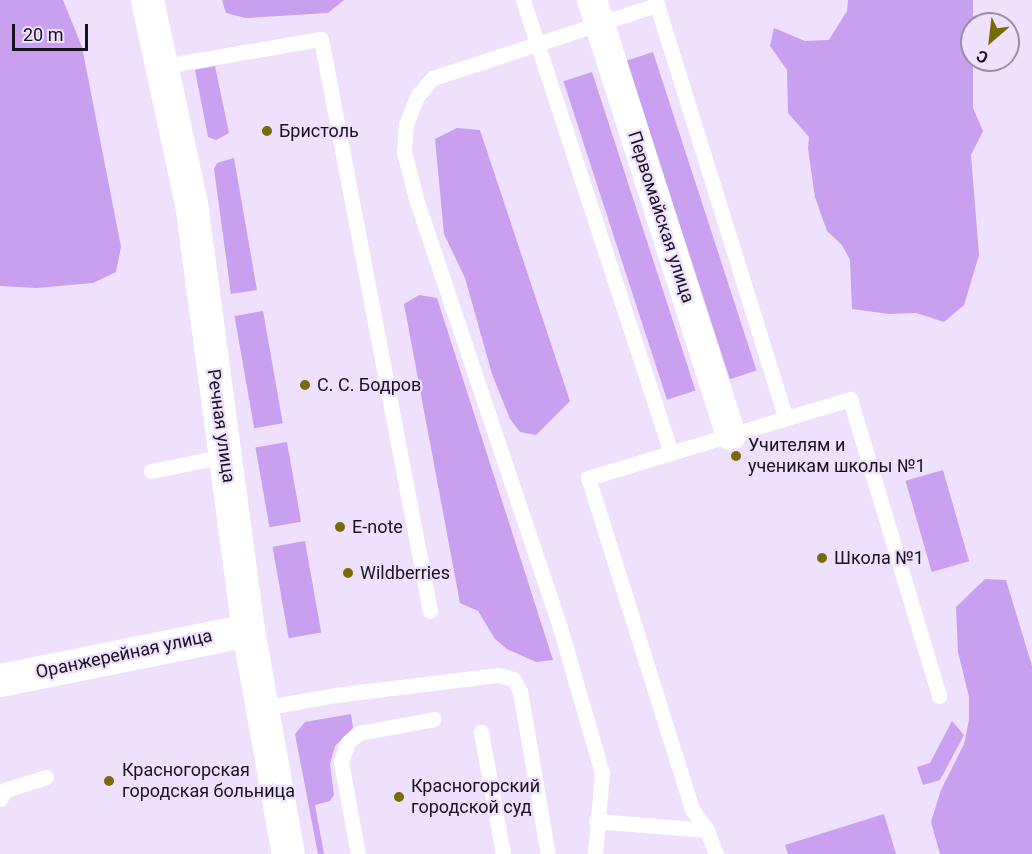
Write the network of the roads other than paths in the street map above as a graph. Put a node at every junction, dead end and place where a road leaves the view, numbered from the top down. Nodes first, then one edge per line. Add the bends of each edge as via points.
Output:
1 (147, 0) edge
2 (523, 0) edge
3 (656, 3) edge
4 (596, 12) edge
5 (537, 44) junction
6 (164, 66) junction
7 (786, 418) junction
8 (732, 435) junction
9 (671, 453) junction
10 (225, 456) junction
11 (151, 471) dead end
12 (430, 611) dead end
13 (248, 630) junction
14 (0, 680) edge
15 (939, 696) dead end
16 (262, 708) junction
17 (434, 719) dead end
18 (481, 732) dead end
19 (46, 777) dead end
20 (0, 799) edge
21 (596, 821) junction
22 (707, 830) junction
23 (288, 854) edge
24 (358, 854) edge
25 (503, 854) edge
26 (548, 854) edge
27 (595, 854) edge
28 (716, 854) edge

1 - 6 main road, Речная улица
2 - 5 lane
3 - 4 lane
3 - 7 lane
4 - 5 lane
4 - 8 street, Первомайская улица
5 - 9 lane
5 - 21 lane via 433,78 418,95 406,124 404,152 559,624 602,773
6 - 10 main road, Речная улица via 191,203
6 - 12 lane via 321,39
7 - 8 lane
7 - 15 lane via 850,399
8 - 9 lane
9 - 22 lane via 588,478 692,809
10 - 11 lane
10 - 13 main road, Речная улица
13 - 14 main road, Оранжерейная улица
13 - 16 main road, Речная улица
16 - 23 main road, Речная улица
16 - 26 lane via 499,675 513,680
17 - 24 lane via 359,733 348,742 341,762
18 - 25 lane
19 - 20 lane via 5,789
21 - 22 lane
21 - 27 lane
22 - 28 lane

